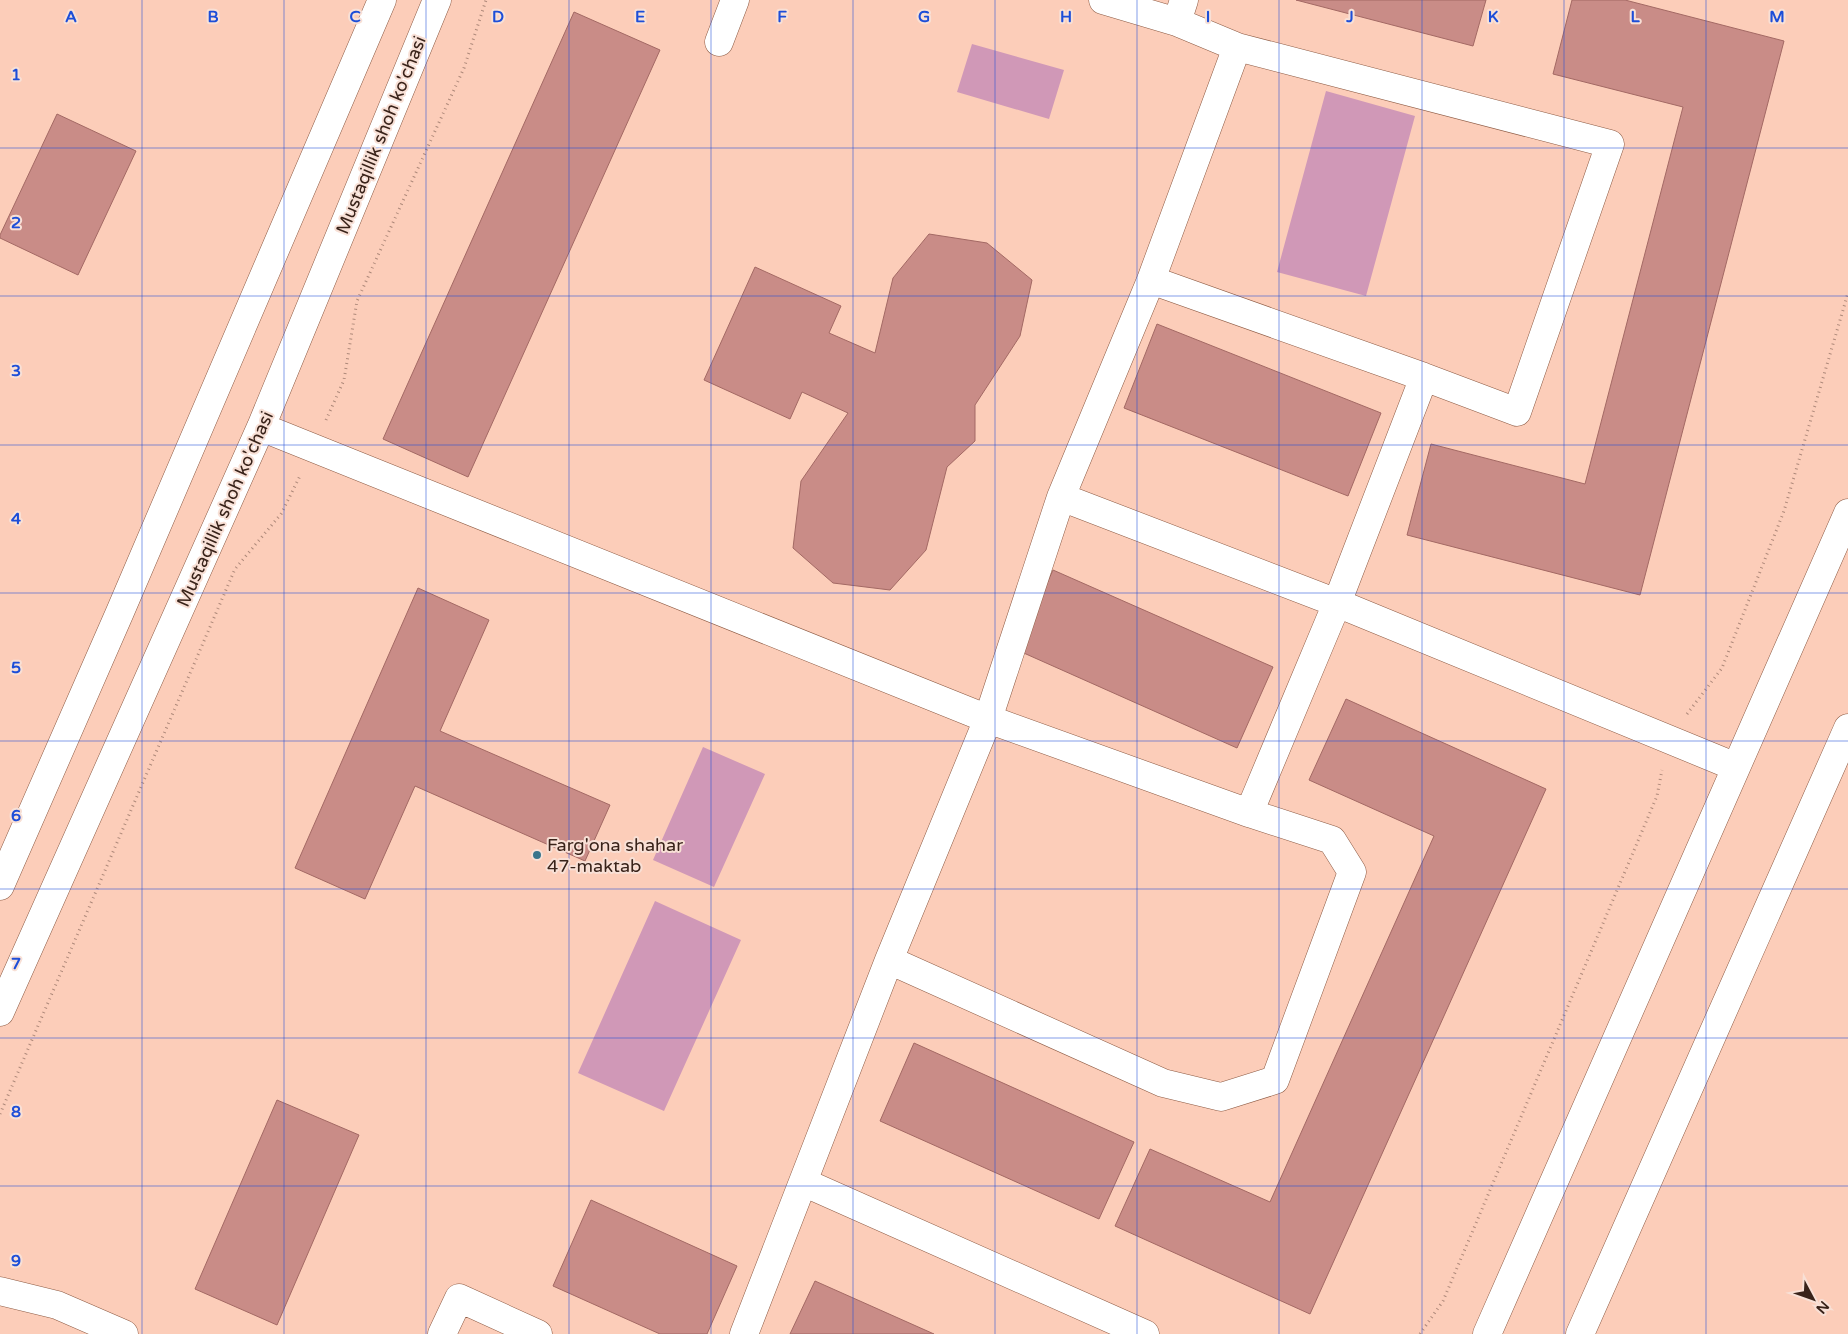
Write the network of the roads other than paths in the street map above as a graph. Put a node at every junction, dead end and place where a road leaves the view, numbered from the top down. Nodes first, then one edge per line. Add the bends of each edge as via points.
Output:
1 (382, 0) edge
2 (437, 0) edge
3 (735, 0) edge
4 (1103, 0) edge
5 (1181, 11) edge
6 (718, 42) dead end
7 (1237, 47) junction
8 (1151, 280) junction
9 (1424, 376) junction
10 (262, 427) junction
11 (1061, 497) junction
12 (1848, 513) edge
13 (1337, 603) junction
14 (988, 719) junction
15 (1848, 728) edge
16 (1736, 767) junction
17 (1249, 813) junction
18 (0, 886) edge
19 (889, 960) junction
20 (0, 1012) edge
21 (803, 1182) junction
22 (0, 1291) edge
23 (124, 1334) edge
24 (442, 1334) edge
25 (538, 1334) edge
26 (744, 1334) edge
27 (1145, 1334) edge
28 (1488, 1334) edge
29 (1580, 1334) edge

1 - 18 street
2 - 10 street, Mustaqillik shoh ko'chasi
3 - 6 street
4 - 5 street
5 - 7 street
7 - 8 street
7 - 9 street via 1610,144 1518,412
8 - 9 street
8 - 11 street
9 - 13 street
10 - 14 street
10 - 20 street, Mustaqillik shoh ko'chasi
11 - 13 street
11 - 14 street
12 - 16 street
13 - 16 street
13 - 17 street
14 - 17 street
14 - 19 street
15 - 29 street
16 - 28 street
17 - 19 street via 1332,840 1352,872 1276,1080 1221,1097 1163,1083
19 - 21 street
21 - 26 street
21 - 27 street
22 - 23 street via 57,1305
24 - 25 street via 459,1298

